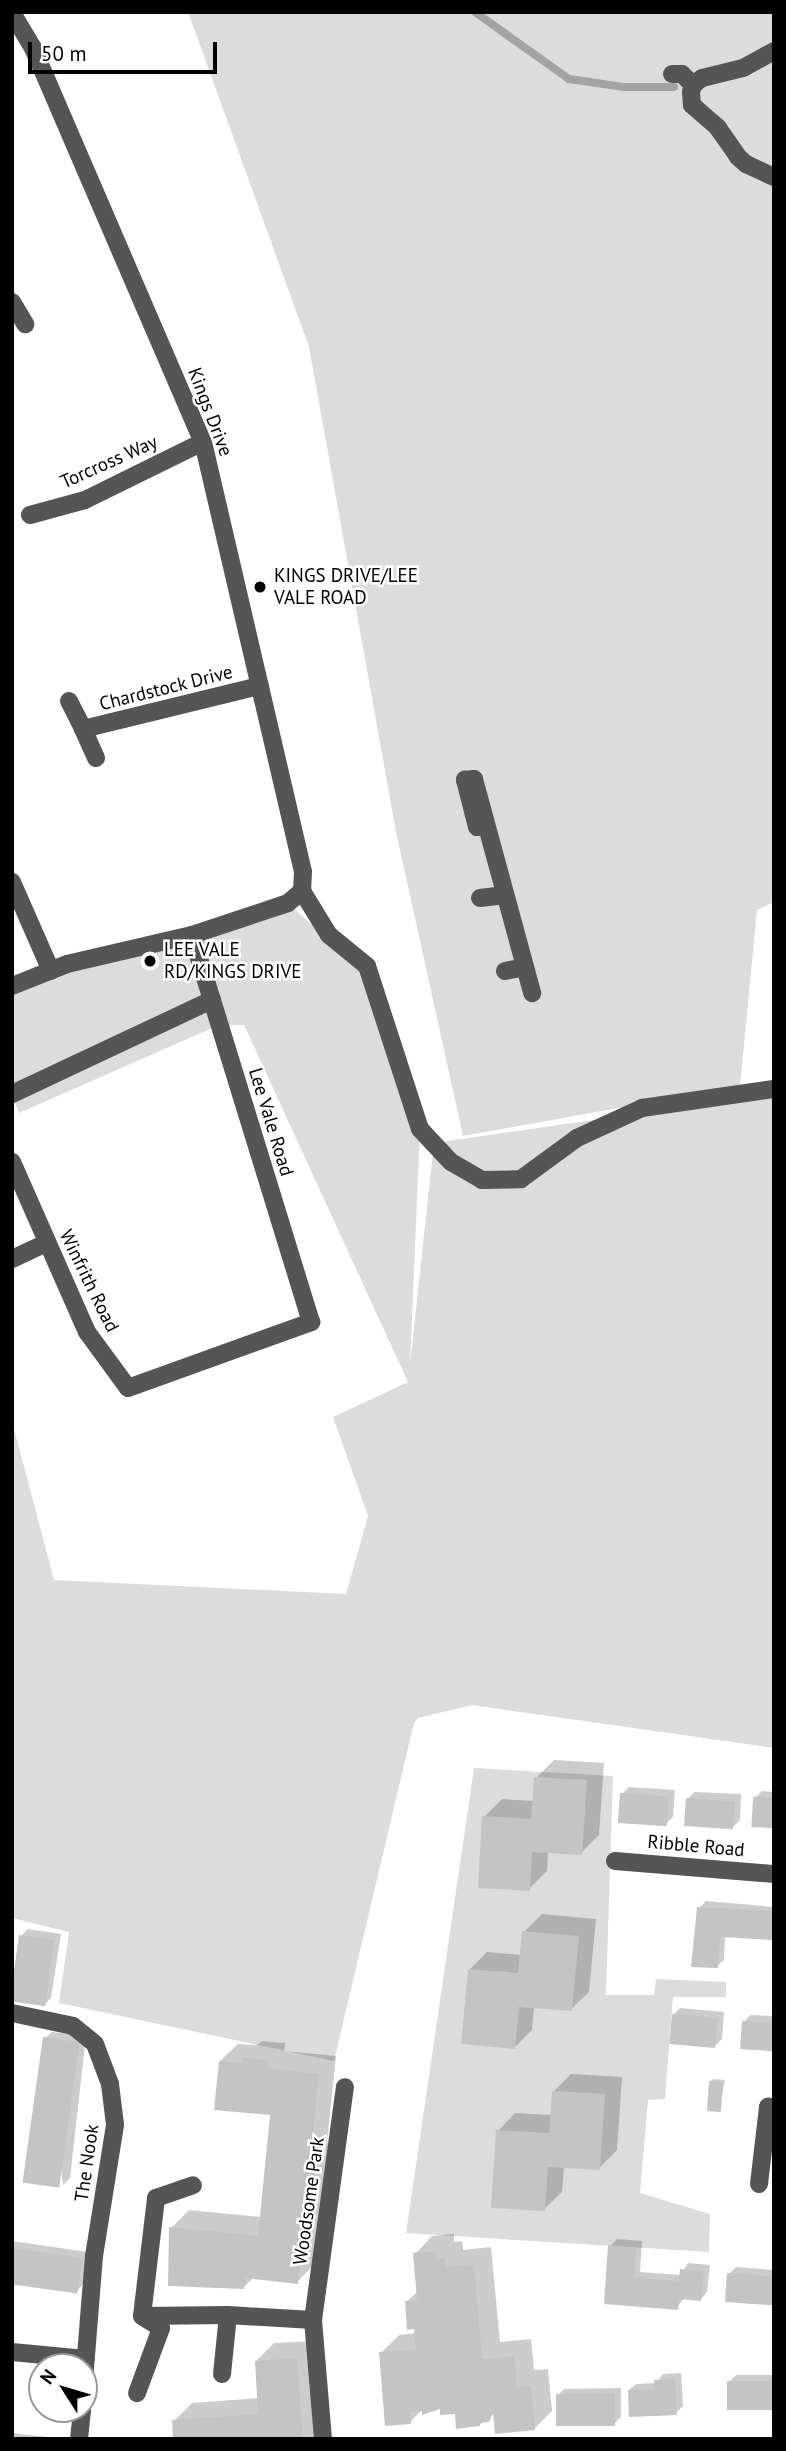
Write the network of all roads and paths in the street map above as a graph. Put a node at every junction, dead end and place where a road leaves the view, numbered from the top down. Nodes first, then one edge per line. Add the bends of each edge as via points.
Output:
1 (12, 13) edge
2 (774, 51) edge
3 (672, 74) dead end
4 (693, 85) junction
5 (774, 177) edge
6 (12, 302) edge
7 (25, 324) dead end
8 (203, 442) junction
9 (30, 515) dead end
10 (260, 686) junction
11 (69, 701) dead end
12 (83, 729) junction
13 (96, 758) dead end
14 (472, 819) dead end
15 (12, 882) edge
16 (302, 891) junction
17 (505, 895) junction
18 (480, 898) dead end
19 (192, 934) junction
20 (525, 967) junction
21 (51, 971) junction
22 (505, 971) dead end
23 (12, 986) edge
24 (532, 993) dead end
25 (212, 1000) junction
26 (774, 1089) edge
27 (12, 1094) edge
28 (12, 1162) edge
29 (46, 1242) junction
30 (12, 1259) edge
31 (311, 1322) joint
32 (615, 1861) dead end
33 (774, 1874) edge
34 (12, 2013) edge
35 (345, 2087) dead end
36 (774, 2108) edge
37 (759, 2184) dead end
38 (193, 2185) dead end
39 (228, 2315) junction
40 (142, 2316) junction
41 (313, 2320) junction
42 (86, 2353) edge
43 (222, 2374) dead end
44 (138, 2392) dead end
45 (323, 2439) edge

1 - 8 street, Kings Drive via 33,48
2 - 4 street via 743,68 702,78
3 - 4 street via 682,74
4 - 5 street via 692,105 718,128 746,164
6 - 7 street
8 - 9 street, Torcross Way via 85,499
8 - 10 street, Kings Drive
10 - 12 street, Chardstock Drive
10 - 16 street, Kings Drive via 303,872
11 - 12 street, Chardstock Drive
12 - 13 street, Chardstock Drive
14 - 17 street
15 - 21 street
16 - 19 street via 288,903
16 - 26 street via 329,935 367,966 420,1129 451,1162 482,1180 521,1179 577,1138 642,1108
17 - 18 street
17 - 20 street
19 - 21 street
19 - 25 street, Lee Vale Road
20 - 22 street
20 - 24 street
21 - 23 street
25 - 27 street
25 - 31 street, Lee Vale Road
28 - 29 street, Winfrith Road
29 - 30 street
29 - 31 street, Winfrith Road via 87,1332 128,1388
32 - 33 street, Ribble Road
34 - 42 street, The Nook via 73,2026 95,2044 110,2084 115,2125 94,2256
35 - 41 street, Woodsome Park
36 - 37 street via 768,2107
38 - 40 street via 156,2198
39 - 40 street
39 - 41 street
39 - 43 street
40 - 44 street via 160,2328
41 - 45 street, Woodsome Park

